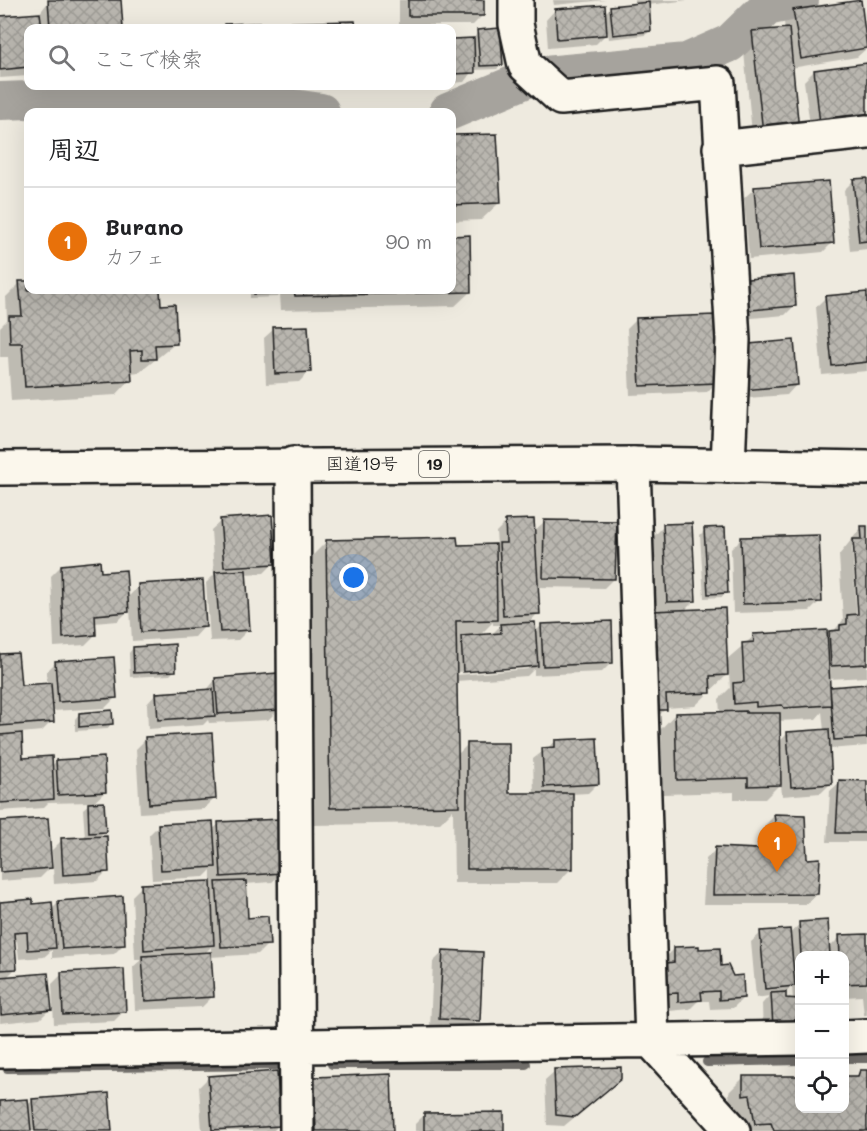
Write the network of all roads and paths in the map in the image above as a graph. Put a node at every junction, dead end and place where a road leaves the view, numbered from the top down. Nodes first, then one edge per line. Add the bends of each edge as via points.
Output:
1 (516, 0) edge
2 (867, 132) edge
3 (720, 148) junction
4 (293, 464) junction
5 (633, 464) junction
6 (728, 466) junction
7 (0, 468) edge
8 (867, 468) edge
9 (867, 1036) edge
10 (849, 1037) edge
11 (795, 1038) edge
12 (652, 1042) junction
13 (297, 1047) junction
14 (0, 1051) edge
15 (297, 1131) edge
16 (733, 1131) edge

1 - 3 main road via 516,24 533,74 561,98 718,83
2 - 3 main road
3 - 6 main road via 733,340
4 - 5 main road, 国道19号 / 19
4 - 7 main road, 国道19号 / 19
4 - 13 main road
5 - 6 main road, 国道19号 / 19
5 - 12 main road
6 - 8 main road, 国道19号 / 19
9 - 10 main road
11 - 12 main road
12 - 13 main road
12 - 16 main road
13 - 14 main road
13 - 15 main road

